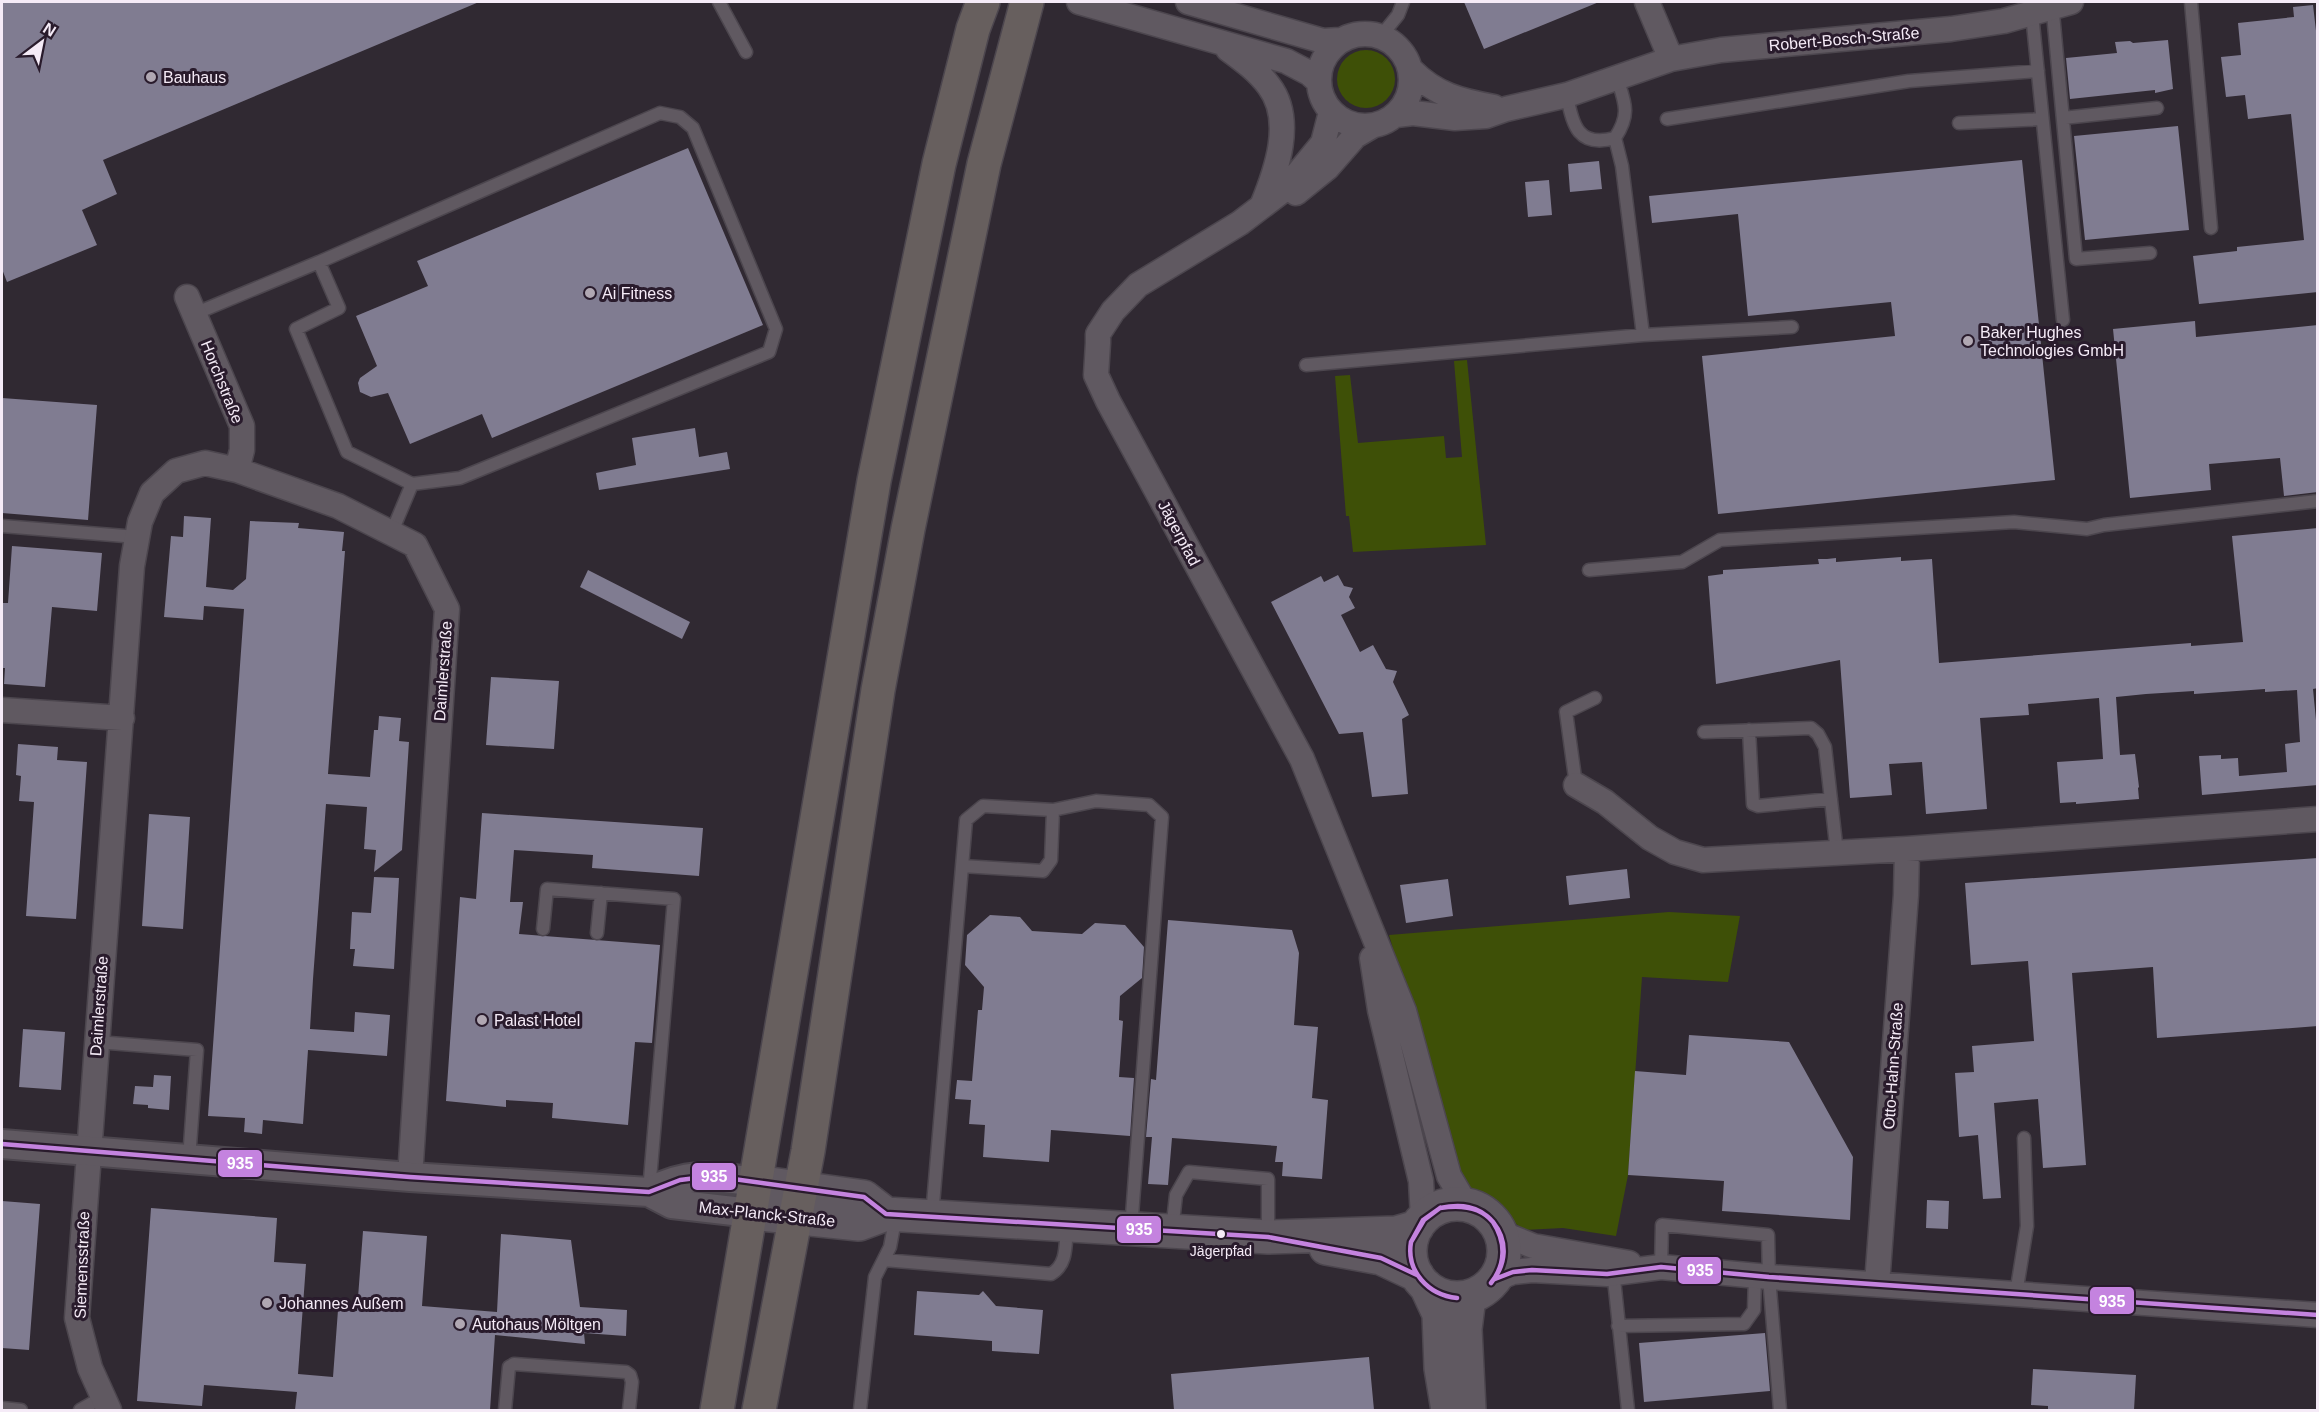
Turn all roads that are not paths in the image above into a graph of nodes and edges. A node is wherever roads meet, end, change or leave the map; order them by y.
1 (718, 2) edge
2 (983, 2) edge
3 (1027, 2) edge
4 (1079, 2) edge
5 (1188, 2) edge
6 (1403, 2) edge
7 (1647, 2) edge
8 (2191, 2) edge
9 (2052, 6) edge
10 (1382, 36) junction
11 (1340, 40) junction
12 (1218, 41) junction
13 (746, 52) dead end
14 (1671, 59) junction
15 (1410, 70) junction
16 (2038, 71) junction
17 (1617, 78) junction
18 (1318, 81) junction
19 (1567, 95) junction
20 (2157, 108) dead end
21 (1506, 109) junction
22 (1331, 111) junction
23 (1396, 114) junction
24 (2063, 118) junction
25 (1668, 119) dead end
26 (2042, 119) junction
27 (1959, 123) dead end
28 (1372, 126) junction
29 (1615, 138) junction
30 (1261, 208) junction
31 (2211, 228) dead end
32 (2150, 253) dead end
33 (319, 262) junction
34 (191, 305) joint
35 (2063, 320) dead end
36 (1792, 327) dead end
37 (1643, 335) junction
38 (1306, 365) dead end
39 (237, 470) junction
40 (411, 483) junction
41 (2318, 501) edge
42 (2, 526) edge
43 (391, 534) junction
44 (137, 537) junction
45 (1589, 570) dead end
46 (1595, 698) dead end
47 (2, 710) edge
48 (122, 718) junction
49 (1749, 730) junction
50 (1704, 732) dead end
51 (1576, 785) joint
52 (1831, 799) junction
53 (1053, 810) junction
54 (2318, 819) edge
55 (1907, 849) junction
56 (1837, 853) junction
57 (962, 866) junction
58 (601, 893) junction
59 (1365, 917) junction
60 (543, 929) dead end
61 (597, 933) dead end
62 (97, 1042) junction
63 (2024, 1138) dead end
64 (2, 1144) edge
65 (88, 1151) junction
66 (189, 1159) junction
67 (410, 1177) junction
68 (649, 1192) junction
69 (753, 1198) junction
70 (798, 1203) junction
71 (1466, 1205) junction
72 (891, 1214) junction
73 (932, 1217) junction
74 (1420, 1223) junction
75 (1067, 1226) junction
76 (1131, 1229) junction
77 (1172, 1232) junction
78 (1501, 1233) junction
79 (1269, 1237) junction
80 (884, 1260) junction
81 (1613, 1267) junction
82 (1655, 1267) junction
83 (1762, 1277) junction
84 (1421, 1281) junction
85 (1877, 1284) junction
86 (1482, 1288) junction
87 (2016, 1294) junction
88 (2318, 1315) edge
89 (1618, 1326) junction
90 (106, 1404) edge
91 (2, 1408) edge
92 (21, 1410) edge
93 (80, 1410) edge
94 (505, 1410) edge
95 (629, 1410) edge
96 (717, 1410) edge
97 (759, 1410) edge
98 (860, 1410) edge
99 (1448, 1410) edge
100 (1469, 1410) edge
101 (1628, 1410) edge
102 (1780, 1410) edge

1 - 13 lane
2 - 69 main road
3 - 70 main road
4 - 12 street
5 - 11 street
6 - 10 lane
7 - 14 street
8 - 31 lane
9 - 14 street, Robert-Bosch-Straße
9 - 16 lane
9 - 24 lane
10 - 11 street
10 - 15 street
11 - 18 street
12 - 18 street
12 - 30 street
14 - 17 street, Robert-Bosch-Straße
15 - 21 street, Robert-Bosch-Straße
15 - 23 street
16 - 25 lane
16 - 26 lane
17 - 19 street, Robert-Bosch-Straße
17 - 29 lane
18 - 22 street
19 - 21 street, Robert-Bosch-Straße
19 - 29 lane
20 - 24 lane
21 - 23 street, Robert-Bosch-Straße
22 - 28 street
22 - 30 street
23 - 28 street
24 - 32 lane
26 - 27 lane
26 - 35 lane
28 - 30 street
29 - 37 lane
30 - 59 street, Jägerpfad
33 - 34 lane
33 - 40 lane
33 - 40 lane
34 - 39 street, Horchstraße
36 - 37 lane
37 - 38 lane
39 - 43 street, Daimlerstraße
39 - 44 street, Daimlerstraße
40 - 43 lane
41 - 45 lane
42 - 44 lane
43 - 67 street, Daimlerstraße
44 - 48 street, Daimlerstraße
46 - 51 lane
47 - 48 street
48 - 62 street, Daimlerstraße
49 - 50 lane
49 - 52 lane
49 - 52 lane
51 - 56 street
52 - 56 lane
53 - 57 lane
53 - 57 lane
53 - 76 lane
54 - 55 street
55 - 56 street
55 - 85 street, Otto-Hahn-Straße
57 - 73 lane
58 - 60 lane
58 - 61 lane
58 - 68 lane
59 - 71 street
59 - 74 street
62 - 65 street, Daimlerstraße
62 - 66 lane
63 - 87 lane
64 - 65 street, Max-Planck-Straße
65 - 66 street, Max-Planck-Straße
65 - 90 street, Siemensstraße
66 - 67 street, Max-Planck-Straße
67 - 68 street, Max-Planck-Straße
68 - 69 street, Max-Planck-Straße
69 - 70 main road, Max-Planck-Straße
69 - 96 main road
70 - 72 main road, Max-Planck-Straße
70 - 97 main road
71 - 74 main road
71 - 78 main road
72 - 73 main road, Max-Planck-Straße
72 - 80 lane
73 - 75 main road, Max-Planck-Straße
74 - 79 main road, Max-Planck-Straße
74 - 84 main road
75 - 76 main road, Max-Planck-Straße
75 - 80 lane
76 - 77 main road, Max-Planck-Straße
77 - 79 main road, Max-Planck-Straße
77 - 79 lane
78 - 81 street
78 - 86 main road
79 - 84 main road, Max-Planck-Straße
80 - 98 lane
81 - 82 street
81 - 86 street
81 - 89 lane
82 - 83 street
82 - 83 lane
83 - 85 street
83 - 89 lane
83 - 102 lane
84 - 86 main road
84 - 99 main road
85 - 87 street
86 - 100 main road
87 - 88 street
89 - 101 lane
90 - 93 lane
91 - 92 lane
94 - 95 lane

